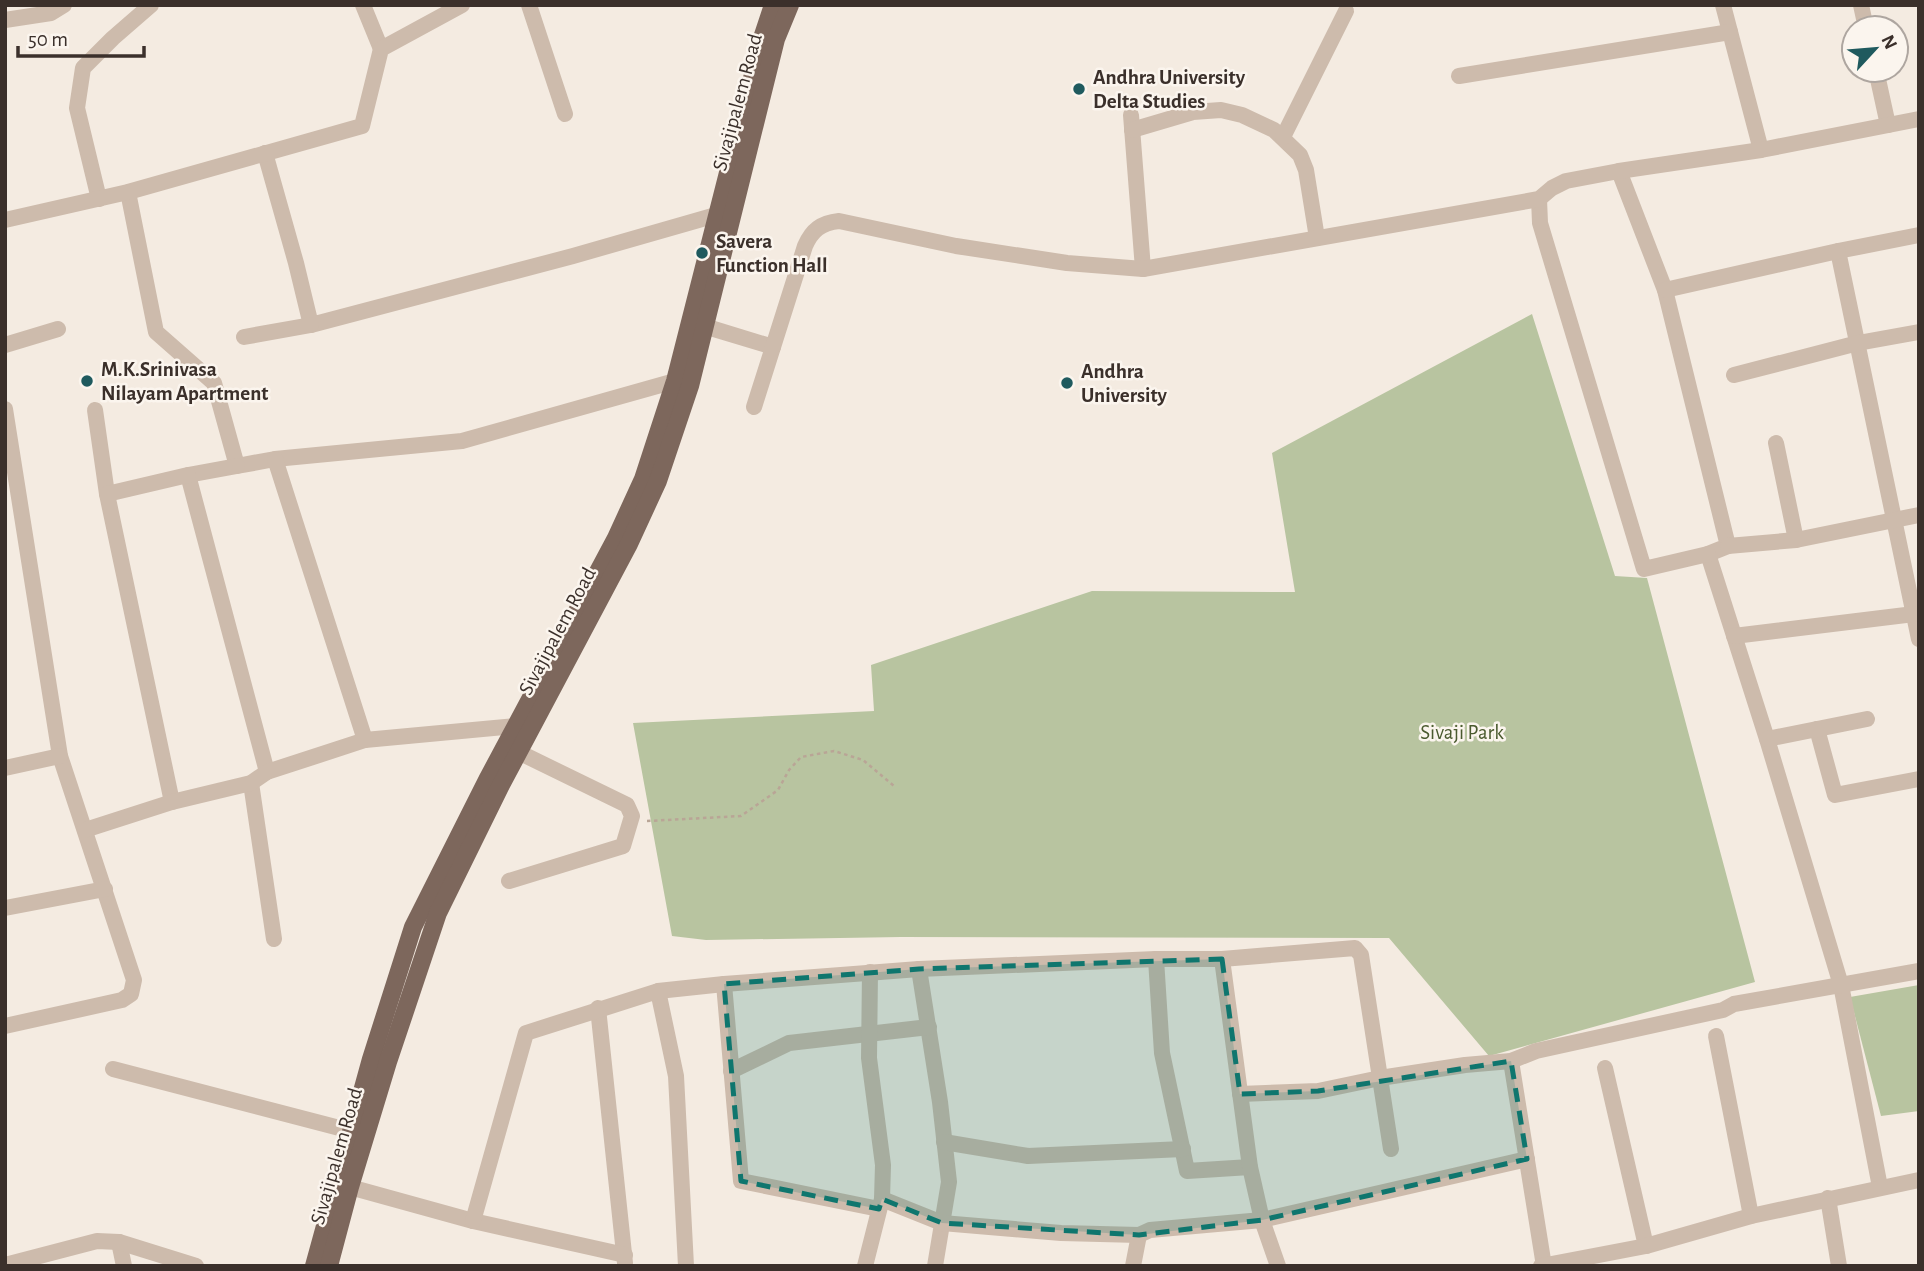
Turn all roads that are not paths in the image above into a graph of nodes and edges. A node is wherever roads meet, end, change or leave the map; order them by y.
1 (64, 5) edge
2 (151, 5) edge
3 (363, 5) edge
4 (462, 5) edge
5 (529, 5) edge
6 (773, 5) edge
7 (790, 5) edge
8 (1723, 5) edge
9 (1346, 12) dead end
10 (5, 20) edge
11 (1730, 32) junction
12 (381, 49) junction
13 (1459, 76) dead end
14 (1879, 84) edge
15 (565, 114) dead end
16 (1919, 119) edge
17 (1888, 125) junction
18 (1283, 137) junction
19 (1761, 150) junction
20 (264, 153) junction
21 (1619, 171) junction
22 (128, 192) junction
23 (99, 199) junction
24 (1539, 199) junction
25 (716, 215) junction
26 (5, 220) edge
27 (1919, 235) edge
28 (1317, 238) junction
29 (1838, 251) junction
30 (1143, 270) junction
31 (1665, 290) junction
32 (311, 325) junction
33 (704, 326) junction
34 (58, 329) dead end
35 (1919, 332) edge
36 (244, 337) dead end
37 (1858, 343) junction
38 (5, 345) edge
39 (773, 347) junction
40 (1734, 375) dead end
41 (676, 382) junction
42 (754, 407) dead end
43 (5, 409) edge
44 (95, 410) dead end
45 (1776, 443) dead end
46 (275, 459) junction
47 (237, 466) junction
48 (188, 475) junction
49 (107, 494) junction
50 (11, 498) edge
51 (1919, 515) edge
52 (1895, 520) junction
53 (1796, 540) junction
54 (1728, 546) junction
55 (1708, 554) junction
56 (1914, 614) junction
57 (1734, 636) junction
58 (1919, 639) edge
59 (1867, 719) dead end
60 (522, 729) junction
61 (1817, 729) junction
62 (1767, 739) junction
63 (365, 740) junction
64 (512, 749) junction
65 (60, 756) junction
66 (5, 768) edge
67 (267, 772) junction
68 (1919, 779) edge
69 (251, 783) junction
70 (172, 802) junction
71 (85, 830) junction
72 (509, 881) dead end
73 (105, 889) junction
74 (5, 908) edge
75 (274, 939) dead end
76 (1156, 959) junction
77 (1222, 959) junction
78 (919, 969) junction
79 (1919, 971) edge
80 (870, 972) junction
81 (723, 984) junction
82 (1840, 985) junction
83 (658, 991) junction
84 (598, 1008) junction
85 (5, 1026) edge
86 (929, 1027) junction
87 (869, 1032) junction
88 (1716, 1036) dead end
89 (1511, 1061) junction
90 (1605, 1068) dead end
91 (113, 1069) dead end
92 (731, 1071) junction
93 (1380, 1078) junction
94 (1240, 1094) junction
95 (351, 1131) junction
96 (944, 1142) junction
97 (1182, 1149) junction
98 (1391, 1150) dead end
99 (1527, 1159) junction
100 (1250, 1167) junction
101 (1919, 1180) edge
102 (343, 1185) junction
103 (1880, 1187) junction
104 (1828, 1198) junction
105 (881, 1204) junction
106 (1751, 1216) junction
107 (1262, 1220) junction
108 (473, 1222) junction
109 (942, 1223) junction
110 (1139, 1235) junction
111 (119, 1242) junction
112 (1646, 1247) junction
113 (625, 1261) edge
114 (5, 1265) edge
115 (124, 1266) edge
116 (195, 1266) edge
117 (314, 1266) edge
118 (330, 1266) edge
119 (686, 1266) edge
120 (865, 1266) edge
121 (935, 1266) edge
122 (1133, 1266) edge
123 (1278, 1266) edge
124 (1543, 1266) edge
125 (1839, 1266) edge

1 - 10 street
2 - 23 street
3 - 12 street
4 - 12 street
5 - 15 street
6 - 25 main road, Sivajipalem Road
7 - 33 main road, Sivajipalem Road
8 - 11 street
9 - 18 street
11 - 13 street
11 - 19 street
12 - 20 street
14 - 17 street
16 - 17 street
17 - 19 street
18 - 28 street
18 - 30 street
19 - 21 street
20 - 22 street
20 - 32 street
21 - 24 street
21 - 31 street
22 - 23 street
22 - 47 street
23 - 26 street
24 - 28 street
24 - 55 street
25 - 32 street
25 - 41 main road, Sivajipalem Road
27 - 29 street
28 - 30 street
29 - 31 street
29 - 37 street
30 - 39 street
31 - 54 street
32 - 36 street
33 - 39 street
33 - 60 main road, Sivajipalem Road
34 - 38 street
35 - 37 street
37 - 40 street
37 - 52 street
39 - 42 street
41 - 46 street
41 - 60 main road, Sivajipalem Road
43 - 50 street
44 - 49 street
45 - 53 street
46 - 47 street
46 - 63 street
47 - 48 street
48 - 49 street
48 - 67 street
49 - 70 street
50 - 65 street
51 - 52 street
52 - 53 street
52 - 56 street
53 - 54 street
54 - 55 street
55 - 57 street
56 - 57 street
56 - 58 street
57 - 62 street
59 - 61 street
60 - 63 street
60 - 64 main road, Sivajipalem Road
61 - 62 street
61 - 68 street
62 - 82 street
63 - 67 street
64 - 72 street
64 - 95 main road, Sivajipalem Road
64 - 102 main road, Sivajipalem Road
65 - 66 street
65 - 71 street
67 - 69 street
69 - 70 street
69 - 75 street
70 - 71 street
71 - 73 street
73 - 74 street
73 - 85 street
76 - 77 street
76 - 78 street
76 - 97 street
77 - 93 street
77 - 94 street
78 - 80 street
78 - 86 street
79 - 82 street
80 - 81 street
80 - 87 street
81 - 83 street
81 - 92 street
82 - 89 street
82 - 103 street
83 - 84 street
83 - 119 street
84 - 108 street
84 - 113 street
86 - 87 street
86 - 96 street
87 - 92 street
87 - 105 street
88 - 106 street
89 - 93 street
89 - 99 street
90 - 112 street
91 - 95 street
92 - 105 street
93 - 94 street
93 - 98 street
94 - 100 street
95 - 102 main road, Sivajipalem Road
96 - 97 street
96 - 109 street
97 - 100 street
99 - 107 street
99 - 124 street
100 - 107 street
101 - 103 street
102 - 108 street
102 - 117 main road, Sivajipalem Road
102 - 118 main road, Sivajipalem Road
103 - 104 street
104 - 106 street
104 - 125 street
105 - 109 street
105 - 120 street
106 - 112 street
107 - 110 street
107 - 123 street
108 - 113 street
109 - 110 street
109 - 121 street
110 - 122 street
111 - 114 street
111 - 115 street
111 - 116 street
112 - 124 street

